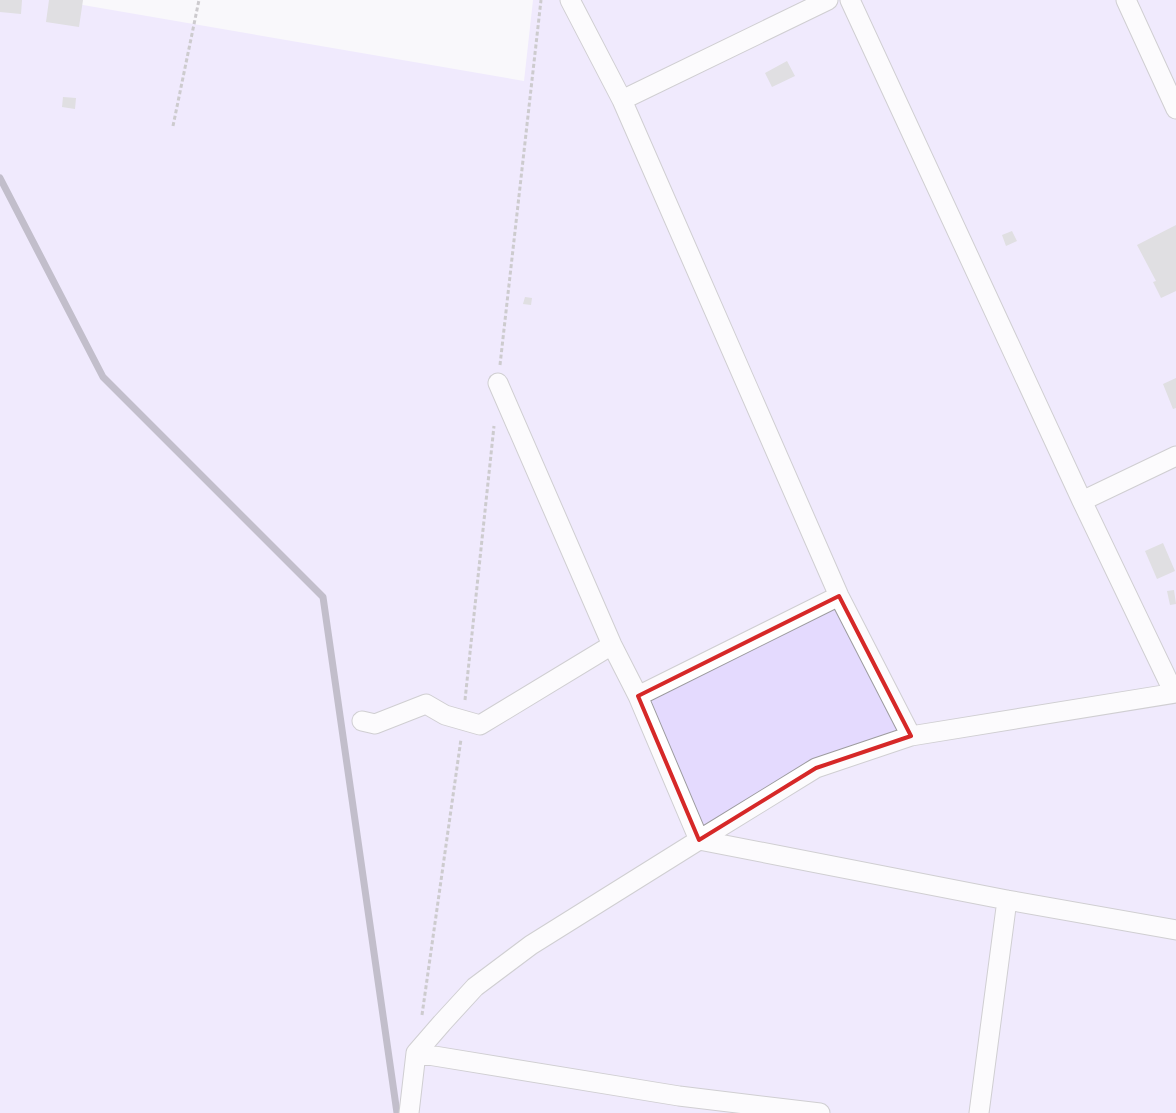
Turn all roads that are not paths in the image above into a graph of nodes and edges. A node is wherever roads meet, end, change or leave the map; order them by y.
1 (570, 0) edge
2 (828, 0) edge
3 (850, 0) edge
4 (1126, 0) edge
5 (622, 100) junction
6 (1176, 109) edge
7 (498, 383) road end
8 (1176, 456) edge
9 (1082, 501) junction
10 (839, 596) junction
11 (612, 645) junction
12 (1175, 693) edge
13 (638, 696) junction
14 (362, 721) dead end
15 (911, 736) junction
16 (698, 840) junction
17 (1007, 900) junction
18 (1176, 930) edge
19 (416, 1053) junction
20 (409, 1113) edge
21 (820, 1113) edge
22 (980, 1113) edge

1 - 5 street
2 - 5 street
3 - 9 street
4 - 6 street
5 - 10 street
7 - 11 street
8 - 9 street
9 - 12 street
10 - 13 street
10 - 15 street
11 - 13 street
11 - 14 street
12 - 15 street
13 - 16 street
15 - 16 street
16 - 17 street
16 - 19 street
17 - 18 street
17 - 22 street
19 - 20 street
19 - 21 street

